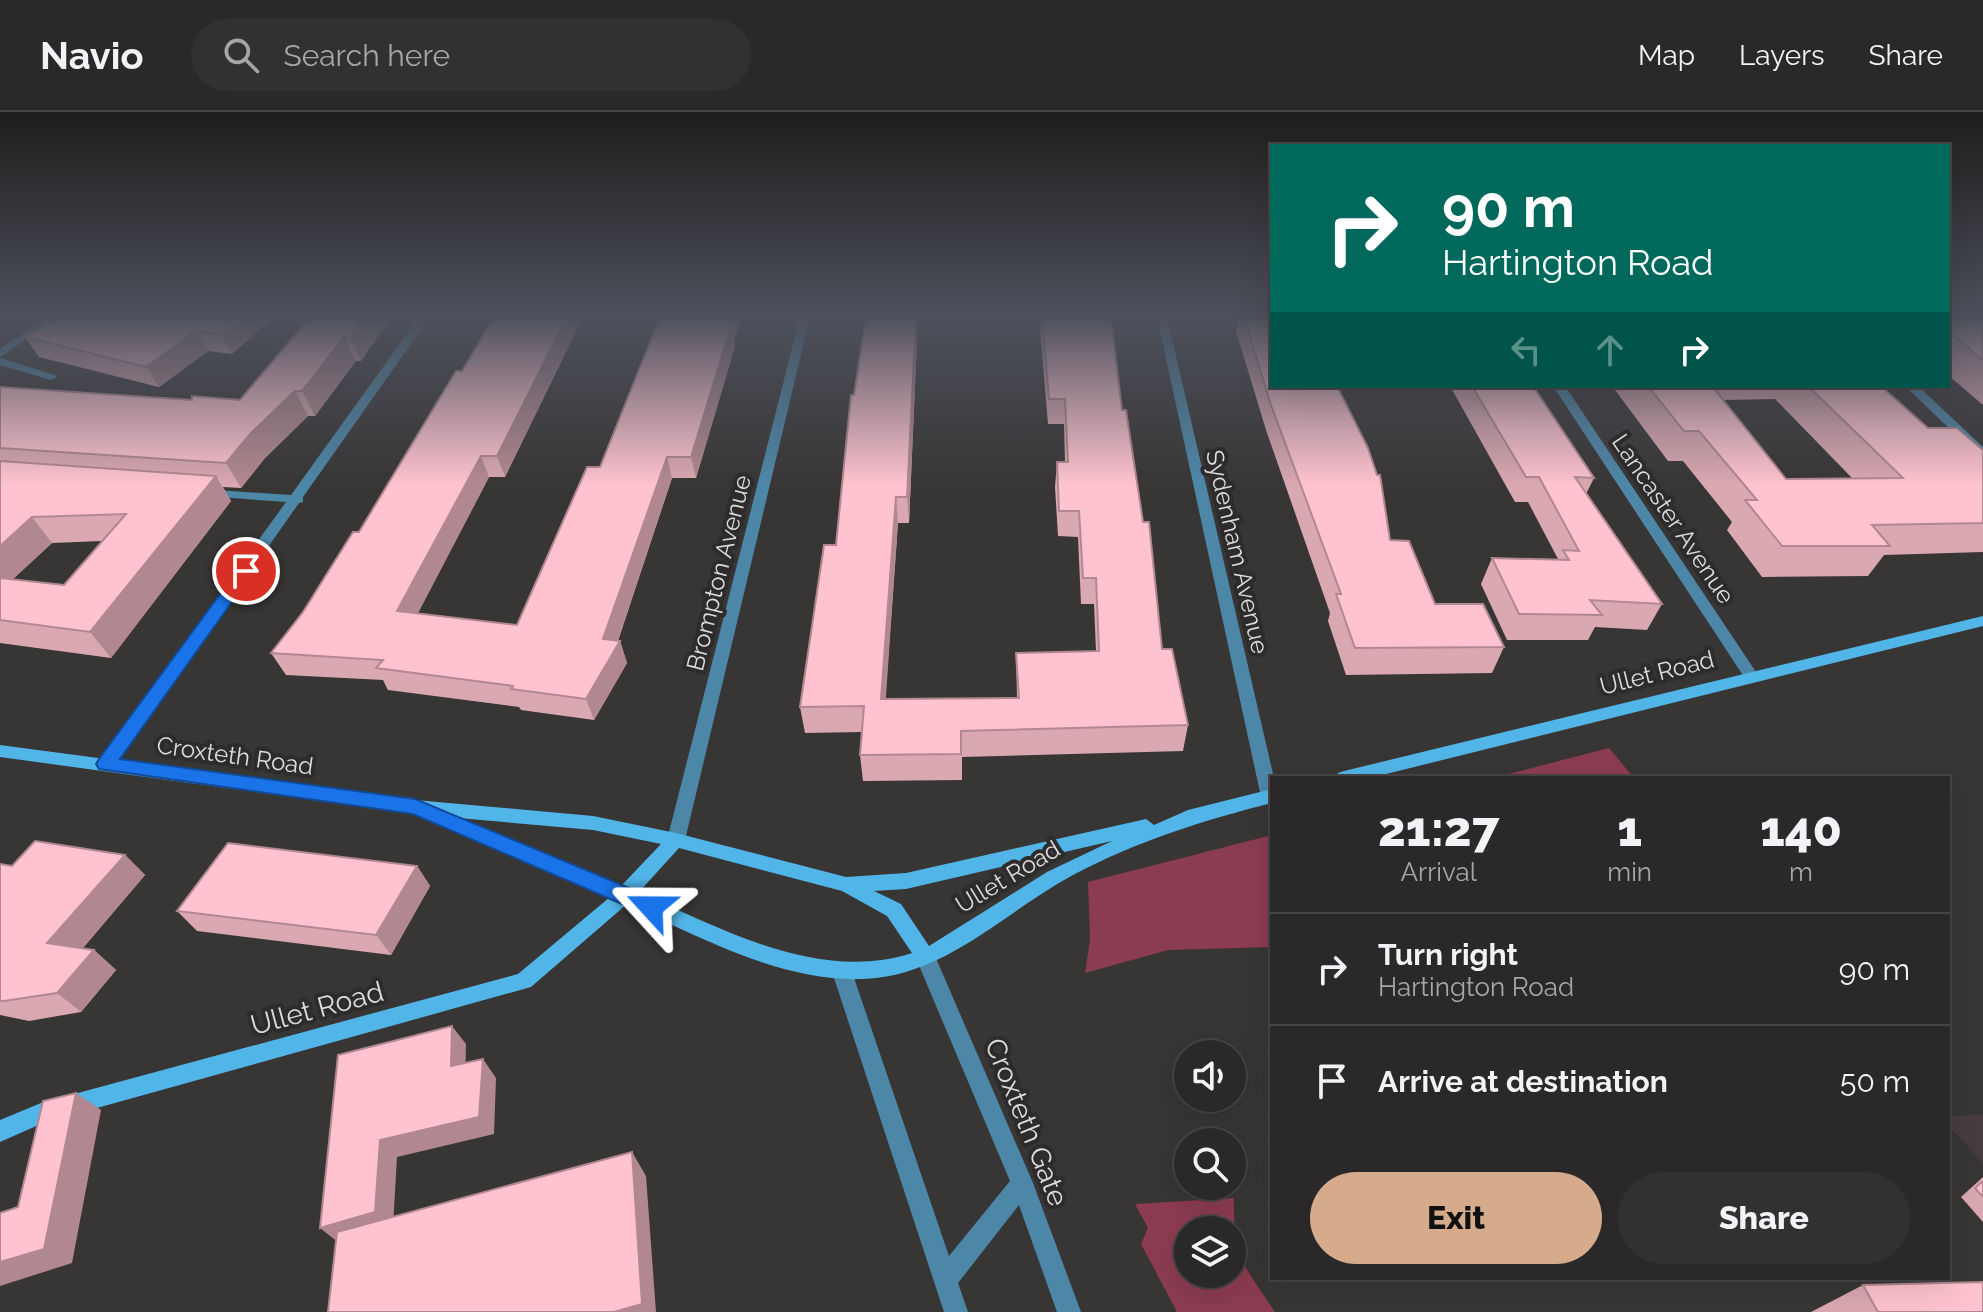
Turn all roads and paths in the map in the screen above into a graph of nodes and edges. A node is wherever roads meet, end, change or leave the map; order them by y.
1 (38, 373) edge
2 (386, 373) edge
3 (791, 373) edge
4 (1175, 373) edge
5 (51, 377) dead end
6 (1560, 388) edge
7 (1913, 388) edge
8 (1983, 454) edge
9 (188, 491) edge
10 (298, 499) junction
11 (1983, 621) edge
12 (1751, 676) junction
13 (0, 751) edge
14 (106, 764) junction
15 (1352, 776) edge
16 (1270, 792) edge
17 (1270, 796) edge
18 (415, 807) junction
19 (1198, 816) junction
20 (676, 840) junction
21 (906, 881) joint
22 (846, 885) junction
23 (625, 895) junction
24 (925, 956) junction
25 (842, 972) junction
26 (0, 1131) edge
27 (1022, 1183) junction
28 (945, 1280) junction
29 (956, 1312) edge
30 (1069, 1312) edge

1 - 5 street
2 - 10 street
3 - 20 street, Brompton Avenue
4 - 16 street, Sydenham Avenue
6 - 12 street, Lancaster Avenue
7 - 8 street
9 - 10 street
10 - 14 street
11 - 12 main road, Ullet Road
12 - 15 main road, Ullet Road
13 - 14 main road, Croxteth Road
14 - 18 main road, Croxteth Road
17 - 19 main road, Ullet Road
18 - 20 main road, Croxteth Road
18 - 23 main road, Croxteth Road
19 - 21 main road, Ullet Road
19 - 24 main road, Ullet Road
20 - 22 main road, Croxteth Road
20 - 23 main road
21 - 22 main road, Croxteth Road
22 - 24 main road, Croxteth Road
23 - 25 main road, Croxteth Road
23 - 26 main road, Ullet Road
24 - 25 main road, Ullet Road
24 - 27 street, Croxteth Gate
25 - 28 street
27 - 28 street
27 - 30 street, Croxteth Gate
28 - 29 street

